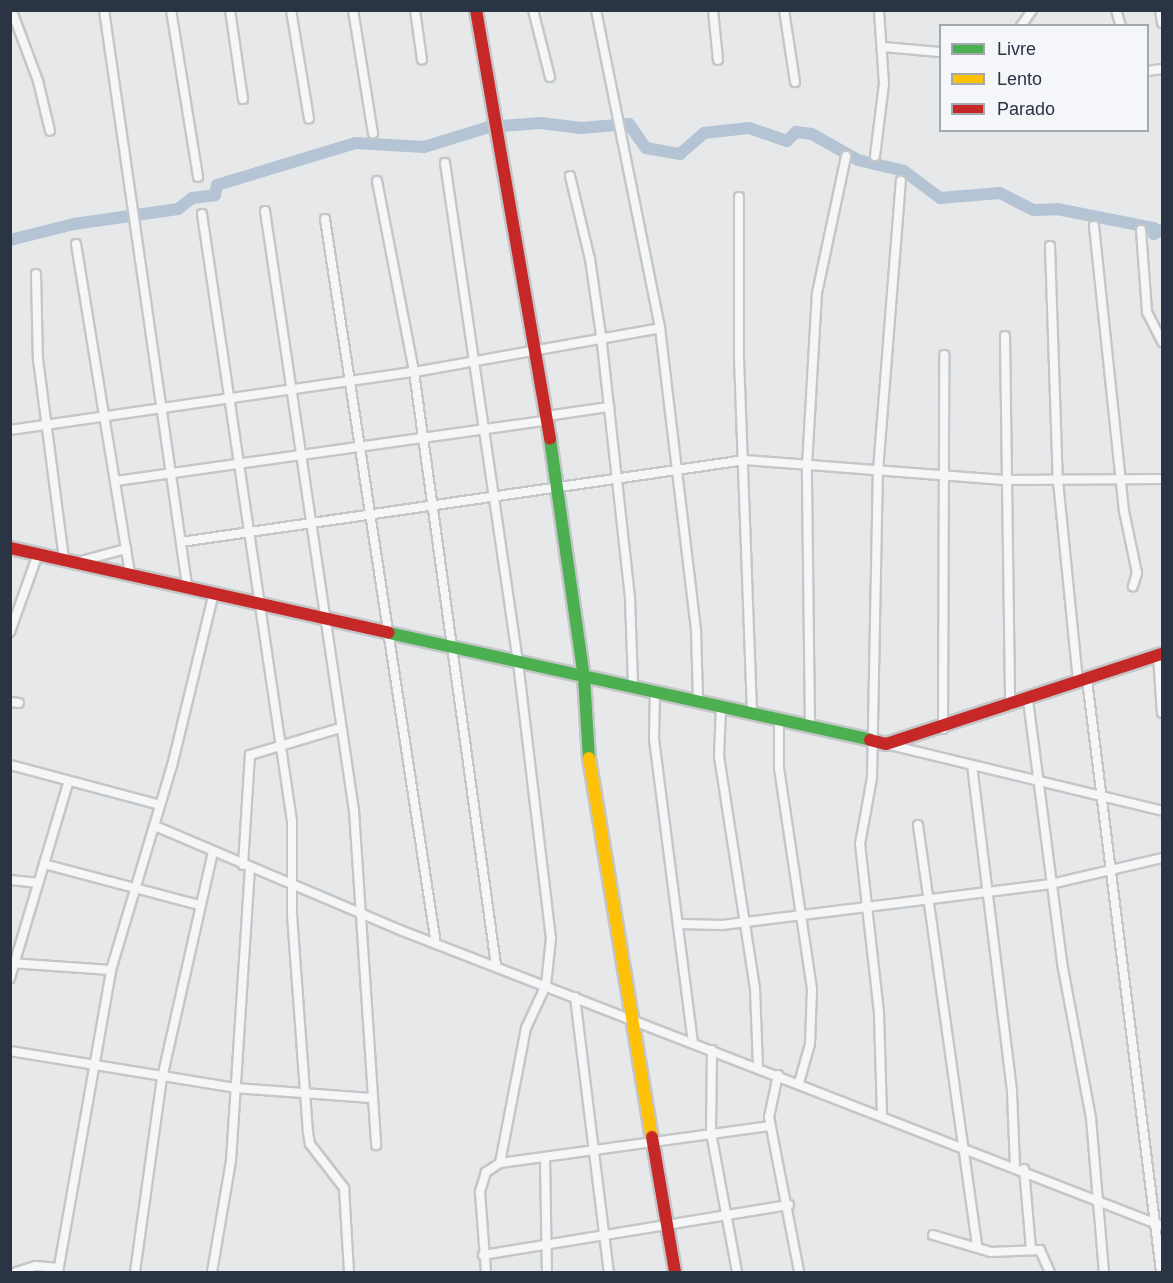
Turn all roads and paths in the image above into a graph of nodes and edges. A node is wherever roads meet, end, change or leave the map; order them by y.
1 (104, 10) edge
2 (171, 10) edge
3 (230, 10) edge
4 (291, 10) edge
5 (353, 10) edge
6 (415, 10) edge
7 (476, 10) edge
8 (533, 10) edge
9 (596, 10) edge
10 (713, 10) edge
11 (784, 10) edge
12 (879, 10) edge
13 (1032, 10) edge
14 (1160, 10) edge
15 (12, 13) edge
16 (1162, 23) edge
17 (1022, 24) edge
18 (883, 47) junction
19 (939, 52) edge
20 (422, 60) dead end
21 (718, 60) dead end
22 (550, 77) dead end
23 (795, 82) dead end
24 (243, 99) dead end
25 (309, 119) dead end
26 (50, 131) dead end
27 (373, 133) dead end
28 (846, 156) dead end
29 (874, 156) dead end
30 (445, 163) dead end
31 (570, 176) dead end
32 (198, 177) dead end
33 (377, 181) dead end
34 (902, 181) dead end
35 (740, 197) dead end
36 (265, 211) dead end
37 (202, 214) dead end
38 (325, 219) dead end
39 (1095, 226) dead end
40 (1141, 230) dead end
41 (76, 244) dead end
42 (1050, 246) dead end
43 (36, 274) dead end
44 (660, 328) junction
45 (601, 335) junction
46 (1005, 336) dead end
47 (1162, 342) edge
48 (537, 349) junction
49 (944, 355) dead end
50 (475, 360) junction
51 (414, 372) junction
52 (353, 380) junction
53 (290, 388) junction
54 (230, 398) junction
55 (159, 405) junction
56 (609, 407) junction
57 (107, 415) junction
58 (548, 418) junction
59 (45, 424) junction
60 (10, 430) edge
61 (481, 430) junction
62 (423, 441) junction
63 (363, 447) junction
64 (301, 455) junction
65 (745, 460) junction
66 (239, 463) junction
67 (807, 466) junction
68 (674, 467) junction
69 (878, 471) junction
70 (169, 472) junction
71 (618, 474) junction
72 (942, 477) junction
73 (1120, 479) junction
74 (1162, 479) edge
75 (1007, 480) junction
76 (116, 481) junction
77 (1058, 481) junction
78 (558, 485) junction
79 (490, 493) junction
80 (432, 502) junction
81 (373, 513) junction
82 (312, 520) junction
83 (249, 530) junction
84 (181, 542) junction
85 (10, 548) edge
86 (126, 549) junction
87 (38, 554) junction
88 (68, 561) junction
89 (129, 574) junction
90 (187, 585) junction
91 (1133, 586) dead end
92 (214, 592) junction
93 (263, 605) junction
94 (326, 621) junction
95 (10, 632) edge
96 (391, 634) junction
97 (454, 648) junction
98 (1160, 655) edge
99 (518, 662) junction
100 (584, 677) junction
101 (1082, 681) junction
102 (633, 686) junction
103 (655, 691) junction
104 (698, 700) junction
105 (1028, 700) junction
106 (1010, 706) junction
107 (721, 707) junction
108 (1162, 713) edge
109 (752, 714) junction
110 (779, 720) junction
111 (810, 726) junction
112 (340, 729) junction
113 (943, 730) junction
114 (871, 740) junction
115 (886, 744) junction
116 (280, 747) junction
117 (10, 765) edge
118 (972, 765) junction
119 (1039, 777) junction
120 (68, 783) junction
121 (1098, 793) junction
122 (160, 805) junction
123 (1162, 811) edge
124 (918, 825) dead end
125 (155, 826) junction
126 (213, 852) junction
127 (1162, 858) edge
128 (44, 864) junction
129 (246, 867) junction
130 (1111, 868) junction
131 (10, 880) edge
132 (37, 884) junction
133 (291, 884) junction
134 (1050, 884) junction
135 (134, 888) junction
136 (987, 889) junction
137 (928, 897) junction
138 (865, 903) junction
139 (199, 905) junction
140 (358, 909) junction
141 (804, 912) junction
142 (745, 920) junction
143 (680, 924) junction
144 (436, 944) junction
145 (12, 963) edge
146 (496, 965) junction
147 (111, 970) junction
148 (10, 978) edge
149 (546, 985) junction
150 (574, 997) junction
151 (633, 1018) junction
152 (693, 1042) junction
153 (712, 1050) junction
154 (10, 1051) edge
155 (92, 1063) junction
156 (758, 1066) junction
157 (778, 1076) junction
158 (162, 1078) junction
159 (799, 1083) junction
160 (235, 1088) junction
161 (304, 1092) junction
162 (371, 1098) junction
163 (882, 1114) junction
164 (770, 1126) junction
165 (711, 1133) junction
166 (650, 1143) junction
167 (376, 1145) dead end
168 (961, 1145) junction
169 (592, 1151) junction
170 (545, 1159) junction
171 (500, 1163) junction
172 (1019, 1168) junction
173 (1098, 1199) junction
174 (789, 1205) junction
175 (726, 1216) junction
176 (1160, 1225) edge
177 (665, 1226) junction
178 (604, 1233) junction
179 (933, 1235) dead end
180 (543, 1245) junction
181 (977, 1247) junction
182 (1031, 1249) junction
183 (483, 1255) junction
184 (58, 1270) edge
185 (16, 1272) edge
186 (135, 1272) edge
187 (212, 1272) edge
188 (349, 1272) edge
189 (486, 1272) edge
190 (547, 1272) edge
191 (609, 1272) edge
192 (675, 1272) edge
193 (737, 1272) edge
194 (799, 1272) edge
195 (1050, 1272) edge
196 (1104, 1272) edge
197 (1161, 1272) edge

1 - 55 street
2 - 32 street
3 - 24 street
4 - 25 street
5 - 27 street
6 - 20 street
7 - 48 street
8 - 22 street
9 - 44 street
10 - 21 street
11 - 23 street
12 - 18 street
13 - 17 street
14 - 16 street
15 - 26 street
18 - 19 street
18 - 29 street
28 - 67 street
30 - 50 street
31 - 45 street
33 - 51 street
34 - 69 street
35 - 65 street
36 - 53 street
37 - 54 street
38 - 52 street
39 - 73 street
40 - 47 street
41 - 57 street
42 - 77 street
43 - 59 street
44 - 45 street
44 - 68 street
45 - 48 street
45 - 56 street
46 - 75 street
48 - 50 street
48 - 58 street
49 - 72 street
50 - 51 street
50 - 61 street
51 - 52 street
51 - 62 street
52 - 53 street
52 - 63 street
53 - 54 street
53 - 64 street
54 - 55 street
54 - 66 street
55 - 57 street
55 - 70 street
56 - 58 street
56 - 71 street
57 - 59 street
57 - 76 street
58 - 61 street
58 - 78 street
59 - 60 street
59 - 88 street
61 - 62 street
61 - 79 street
62 - 63 street
62 - 80 street
63 - 64 street
63 - 81 street
64 - 66 street
64 - 82 street
65 - 67 street
65 - 68 street
65 - 109 street
66 - 70 street
66 - 83 street
67 - 69 street
67 - 111 street
68 - 71 street
68 - 104 street
69 - 72 street
69 - 114 street
70 - 76 street
70 - 84 street
71 - 78 street
71 - 102 street
72 - 75 street
72 - 113 street
73 - 74 street
73 - 77 street
73 - 91 street
75 - 77 street
75 - 106 street
76 - 86 street
77 - 101 street
78 - 79 street
78 - 100 street
79 - 80 street
79 - 99 street
80 - 81 street
80 - 97 street
81 - 82 street
81 - 96 street
82 - 83 street
82 - 94 street
83 - 84 street
83 - 93 street
84 - 90 street
85 - 87 street
86 - 88 street
86 - 89 street
87 - 88 street
87 - 95 street
88 - 89 street
89 - 90 street
90 - 92 street
92 - 93 street
92 - 122 street
93 - 94 street
93 - 116 street
94 - 96 street
94 - 112 street
96 - 97 street
96 - 144 street
97 - 99 street
97 - 146 street
98 - 101 street
98 - 108 street
99 - 100 street
99 - 149 street
100 - 102 street
100 - 151 street
101 - 105 street
101 - 121 street
102 - 103 street
103 - 104 street
103 - 143 street
104 - 107 street
105 - 106 street
105 - 119 street
106 - 113 street
107 - 109 street
107 - 142 street
109 - 110 street
110 - 111 street
110 - 141 street
111 - 114 street
112 - 116 street
112 - 140 street
113 - 115 street
114 - 115 street
114 - 138 street
115 - 118 street
116 - 129 street
116 - 133 street
117 - 120 street
118 - 119 street
118 - 136 street
119 - 121 street
119 - 134 street
120 - 122 street
120 - 128 street
121 - 123 street
121 - 130 street
122 - 125 street
124 - 137 street
125 - 126 street
125 - 135 street
126 - 129 street
126 - 139 street
127 - 130 street
128 - 132 street
128 - 135 street
129 - 133 street
129 - 160 street
130 - 134 street
130 - 176 street
131 - 132 street
132 - 145 street
133 - 140 street
133 - 161 street
134 - 136 street
134 - 173 street
135 - 139 street
135 - 147 street
136 - 137 street
136 - 172 street
137 - 138 street
137 - 168 street
138 - 141 street
138 - 163 street
139 - 158 street
140 - 144 street
140 - 162 street
141 - 142 street
141 - 159 street
142 - 143 street
142 - 156 street
143 - 152 street
144 - 146 street
145 - 147 street
145 - 148 street
146 - 149 street
147 - 155 street
149 - 150 street
149 - 171 street
150 - 151 street
150 - 169 street
151 - 152 street
151 - 166 street
152 - 153 street
153 - 156 street
153 - 165 street
154 - 155 street
155 - 158 street
155 - 184 street
156 - 157 street
157 - 159 street
157 - 164 street
158 - 160 street
158 - 186 street
159 - 163 street
160 - 161 street
160 - 187 street
161 - 162 street
161 - 188 street
162 - 167 street
163 - 168 street
164 - 165 street
164 - 174 street
165 - 166 street
165 - 175 street
166 - 169 street
166 - 177 street
168 - 172 street
168 - 181 street
169 - 170 street
169 - 178 street
170 - 171 street
170 - 180 street
171 - 183 street
172 - 173 street
172 - 182 street
173 - 176 street
173 - 196 street
174 - 175 street
174 - 194 street
175 - 177 street
175 - 193 street
176 - 197 street
177 - 178 street
177 - 192 street
178 - 180 street
178 - 191 street
179 - 181 street
180 - 183 street
180 - 190 street
181 - 182 street
182 - 195 street
183 - 189 street
184 - 185 street

